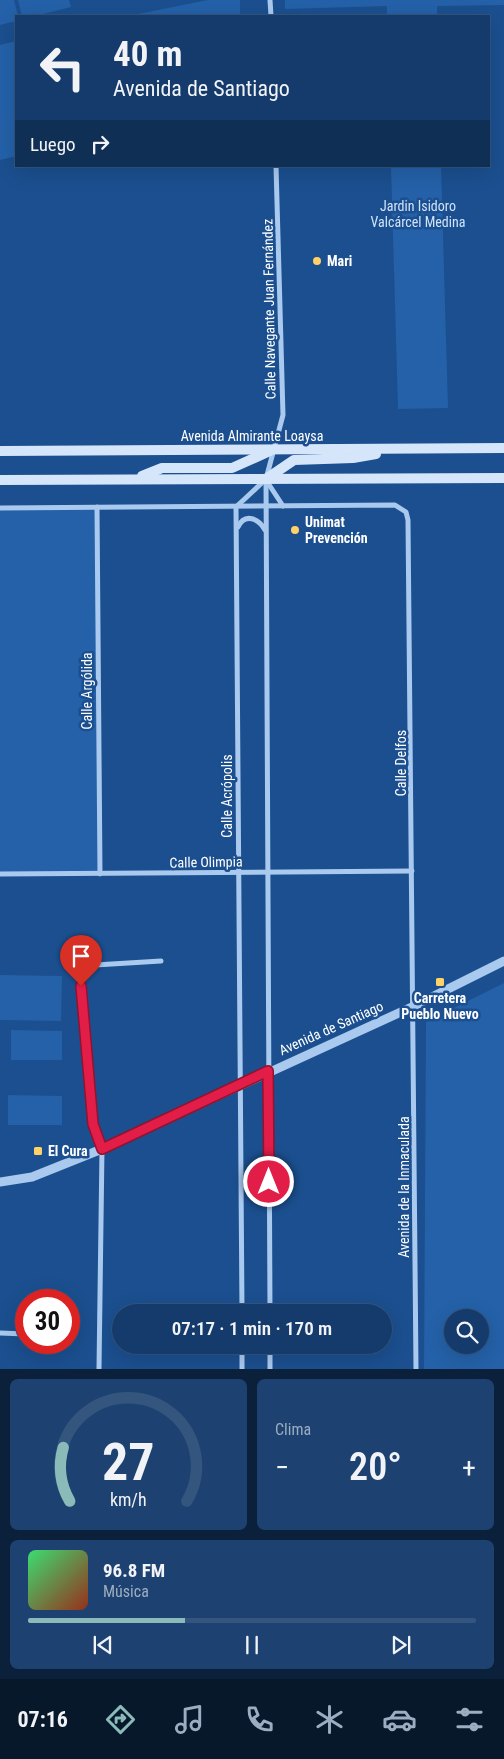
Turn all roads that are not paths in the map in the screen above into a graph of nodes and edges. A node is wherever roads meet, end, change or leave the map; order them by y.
1 (270, 0) edge
2 (270, 15) edge
3 (276, 167) edge
4 (504, 448) edge
5 (407, 449) junction
6 (274, 450) junction
7 (0, 451) edge
8 (136, 478) junction
9 (504, 478) edge
10 (266, 479) junction
11 (0, 480) edge
12 (266, 506) junction
13 (282, 506) junction
14 (97, 507) junction
15 (236, 507) junction
16 (0, 508) edge
17 (236, 529) junction
18 (266, 530) junction
19 (412, 871) junction
20 (239, 872) junction
21 (267, 872) junction
22 (0, 874) edge
23 (100, 874) junction
24 (161, 961) dead end
25 (504, 961) edge
26 (414, 1006) junction
27 (268, 1071) junction
28 (240, 1086) junction
29 (102, 1149) junction
30 (0, 1182) edge
31 (242, 1304) edge
32 (270, 1304) edge
33 (0, 1333) edge
34 (15, 1334) edge
35 (242, 1354) edge
36 (270, 1354) edge
37 (99, 1369) edge
38 (242, 1369) edge
39 (270, 1369) edge
40 (416, 1369) edge

1 - 2 street
3 - 6 street, Calle Navegante Juan Fernández
4 - 5 main road, Avenida Almirante Loaysa
5 - 6 main road, Avenida Almirante Loaysa
5 - 10 main road
6 - 7 main road, Avenida Almirante Loaysa
6 - 8 main road
6 - 10 street, Calle Navegante Juan Fernández
8 - 10 main road
8 - 11 main road
9 - 10 main road
10 - 12 street, Calle Navegante Juan Fernández
10 - 13 street
10 - 15 street
12 - 13 street
12 - 15 street
12 - 18 street
13 - 19 street, Calle Delfos
14 - 15 street
14 - 16 street
14 - 23 street, Calle Argólida
15 - 17 street, Calle Acrópolis
17 - 18 street
17 - 20 street, Calle Acrópolis
18 - 21 street
19 - 21 street, Calle Olimpia
19 - 26 street, Calle Delfos
20 - 21 street, Calle Olimpia
20 - 23 street, Calle Olimpia
20 - 28 street, Calle Acrópolis
21 - 27 street
22 - 23 street, Calle Olimpia
24 - 29 street
25 - 26 street, Avenida de Santiago
26 - 27 street, Avenida de Santiago
26 - 40 street, Avenida de la Inmaculada
27 - 28 street, Avenida de Santiago
27 - 32 street
28 - 29 street, Avenida de Santiago
28 - 31 street, Calle Acrópolis
29 - 30 street, Avenida de Santiago
29 - 37 street
33 - 34 street
35 - 38 street
36 - 39 street

